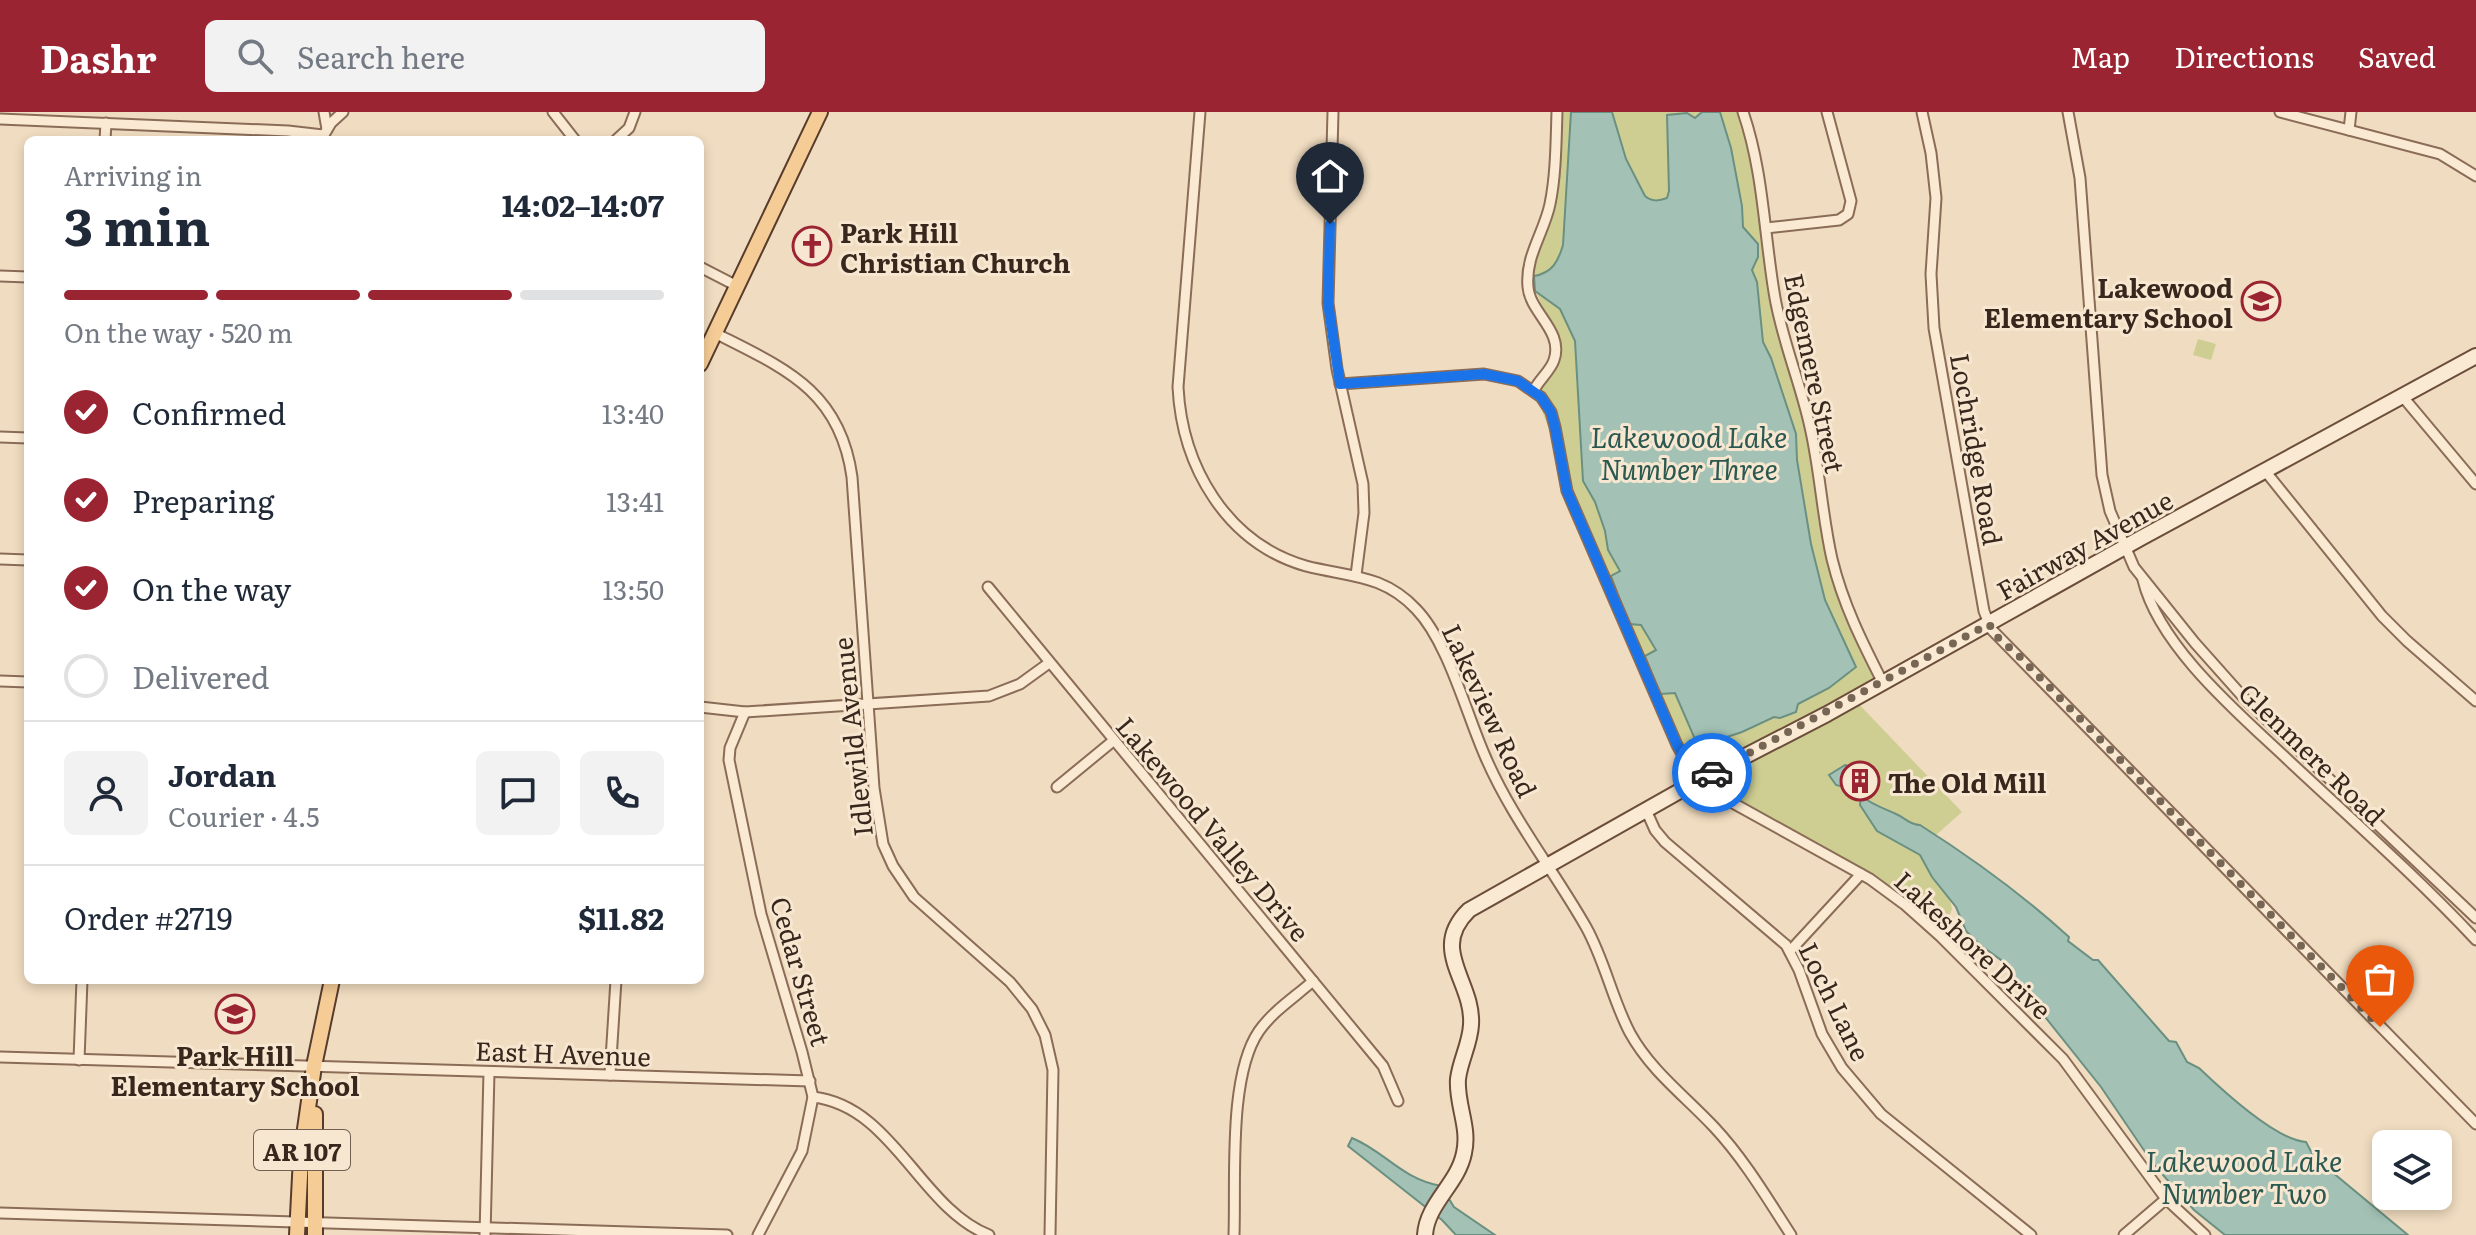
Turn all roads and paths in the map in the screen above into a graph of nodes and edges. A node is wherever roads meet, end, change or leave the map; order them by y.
1 (324, 112) edge
2 (343, 112) edge
3 (553, 112) edge
4 (635, 112) edge
5 (820, 112) edge
6 (1200, 112) edge
7 (1333, 112) edge
8 (1557, 112) edge
9 (1743, 112) edge
10 (1827, 112) edge
11 (1922, 112) edge
12 (2068, 112) edge
13 (2280, 112) edge
14 (2351, 112) edge
15 (92, 117) edge
16 (0, 119) edge
17 (106, 123) junction
18 (2349, 130) junction
19 (324, 135) edge
20 (105, 136) edge
21 (572, 136) edge
22 (620, 136) edge
23 (2476, 176) edge
24 (1766, 228) junction
25 (704, 269) edge
26 (0, 276) edge
27 (24, 277) edge
28 (737, 286) junction
29 (715, 333) junction
30 (704, 356) edge
31 (2476, 356) edge
32 (1340, 384) junction
33 (1534, 390) junction
34 (2403, 397) junction
35 (0, 437) edge
36 (24, 438) edge
37 (2266, 472) junction
38 (2476, 484) edge
39 (2124, 548) junction
40 (0, 559) edge
41 (24, 560) edge
42 (1356, 575) junction
43 (2143, 580) junction
44 (988, 587) dead end
45 (1989, 624) junction
46 (1049, 663) junction
47 (0, 681) edge
48 (24, 682) edge
49 (1883, 683) junction
50 (2476, 701) edge
51 (868, 705) junction
52 (704, 707) edge
53 (745, 712) junction
54 (1113, 741) junction
55 (1701, 779) junction
56 (1057, 787) dead end
57 (1646, 810) junction
58 (1547, 865) junction
59 (1861, 874) junction
60 (2476, 918) edge
61 (2476, 940) edge
62 (1790, 951) junction
63 (1313, 981) junction
64 (82, 984) edge
65 (331, 984) edge
66 (616, 984) edge
67 (0, 1057) edge
68 (79, 1060) junction
69 (314, 1066) junction
70 (489, 1072) junction
71 (610, 1075) junction
72 (810, 1081) junction
73 (813, 1097) junction
74 (1398, 1101) dead end
75 (2476, 1124) edge
76 (2166, 1199) junction
77 (0, 1213) edge
78 (298, 1228) edge
79 (315, 1229) edge
80 (485, 1231) edge
81 (727, 1235) edge
82 (758, 1235) edge
83 (989, 1235) edge
84 (1050, 1235) edge
85 (1234, 1235) edge
86 (1425, 1235) edge
87 (1791, 1235) edge
88 (2031, 1235) edge
89 (2124, 1235) edge
90 (2205, 1235) edge

1 - 19 street
2 - 19 street
3 - 21 street
4 - 22 street
5 - 28 main road
6 - 42 street, Lakeview Road
7 - 32 street
8 - 33 street
9 - 24 street, Edgemere Street
10 - 24 street
11 - 45 street, Lochridge Road
12 - 39 street, Glenmere Road
13 - 18 street
14 - 18 street
15 - 16 street
15 - 17 street
17 - 19 street
17 - 20 street
18 - 23 street
24 - 49 street, Edgemere Street
25 - 28 street
26 - 27 street
28 - 29 main road
29 - 30 main road
29 - 51 street, Idlewild Avenue
31 - 34 street, Fairway Avenue
32 - 33 street
32 - 42 street
33 - 55 street, Lakeshore Drive
34 - 37 street, Fairway Avenue
34 - 38 street
35 - 36 street
37 - 39 street, Fairway Avenue
37 - 50 street
39 - 43 street, Glenmere Road
39 - 45 street, Fairway Avenue
40 - 41 street
42 - 58 street, Lakeview Road
43 - 60 street, Glenmere Road
43 - 61 street, Glenmere Road
44 - 46 street, Lakewood Valley Drive
45 - 49 street, Fairway Avenue
45 - 75 street, Lochridge Road
46 - 51 street
46 - 54 street, Lakewood Valley Drive
47 - 48 street
49 - 55 street, Fairway Avenue
51 - 53 street
51 - 84 street, Idlewild Avenue
52 - 53 street
53 - 72 street, Cedar Street
54 - 56 street
54 - 63 street, Lakewood Valley Drive
55 - 57 street, Fairway Avenue
55 - 59 street, Lakeshore Drive
57 - 58 street, Fairway Avenue
57 - 62 street, Loch Lane
58 - 86 street, Fairway Avenue
58 - 87 street, Lakeview Road
59 - 62 street
59 - 76 street, Lakeshore Drive
62 - 88 street, Loch Lane
63 - 74 street, Lakewood Valley Drive
63 - 85 street
64 - 68 street
65 - 69 main road, AR 107
66 - 71 street
67 - 68 street, East H Avenue
68 - 69 street, East H Avenue
69 - 70 street, East H Avenue
69 - 78 main road, AR 107
69 - 79 main road, AR 107
70 - 71 street, East H Avenue
70 - 80 street
71 - 72 street, East H Avenue
72 - 73 street, Cedar Street
73 - 82 street, Cedar Street
73 - 83 street
76 - 89 street
76 - 90 street, Lakeshore Drive
77 - 78 street
78 - 79 street
79 - 80 street
80 - 81 street

